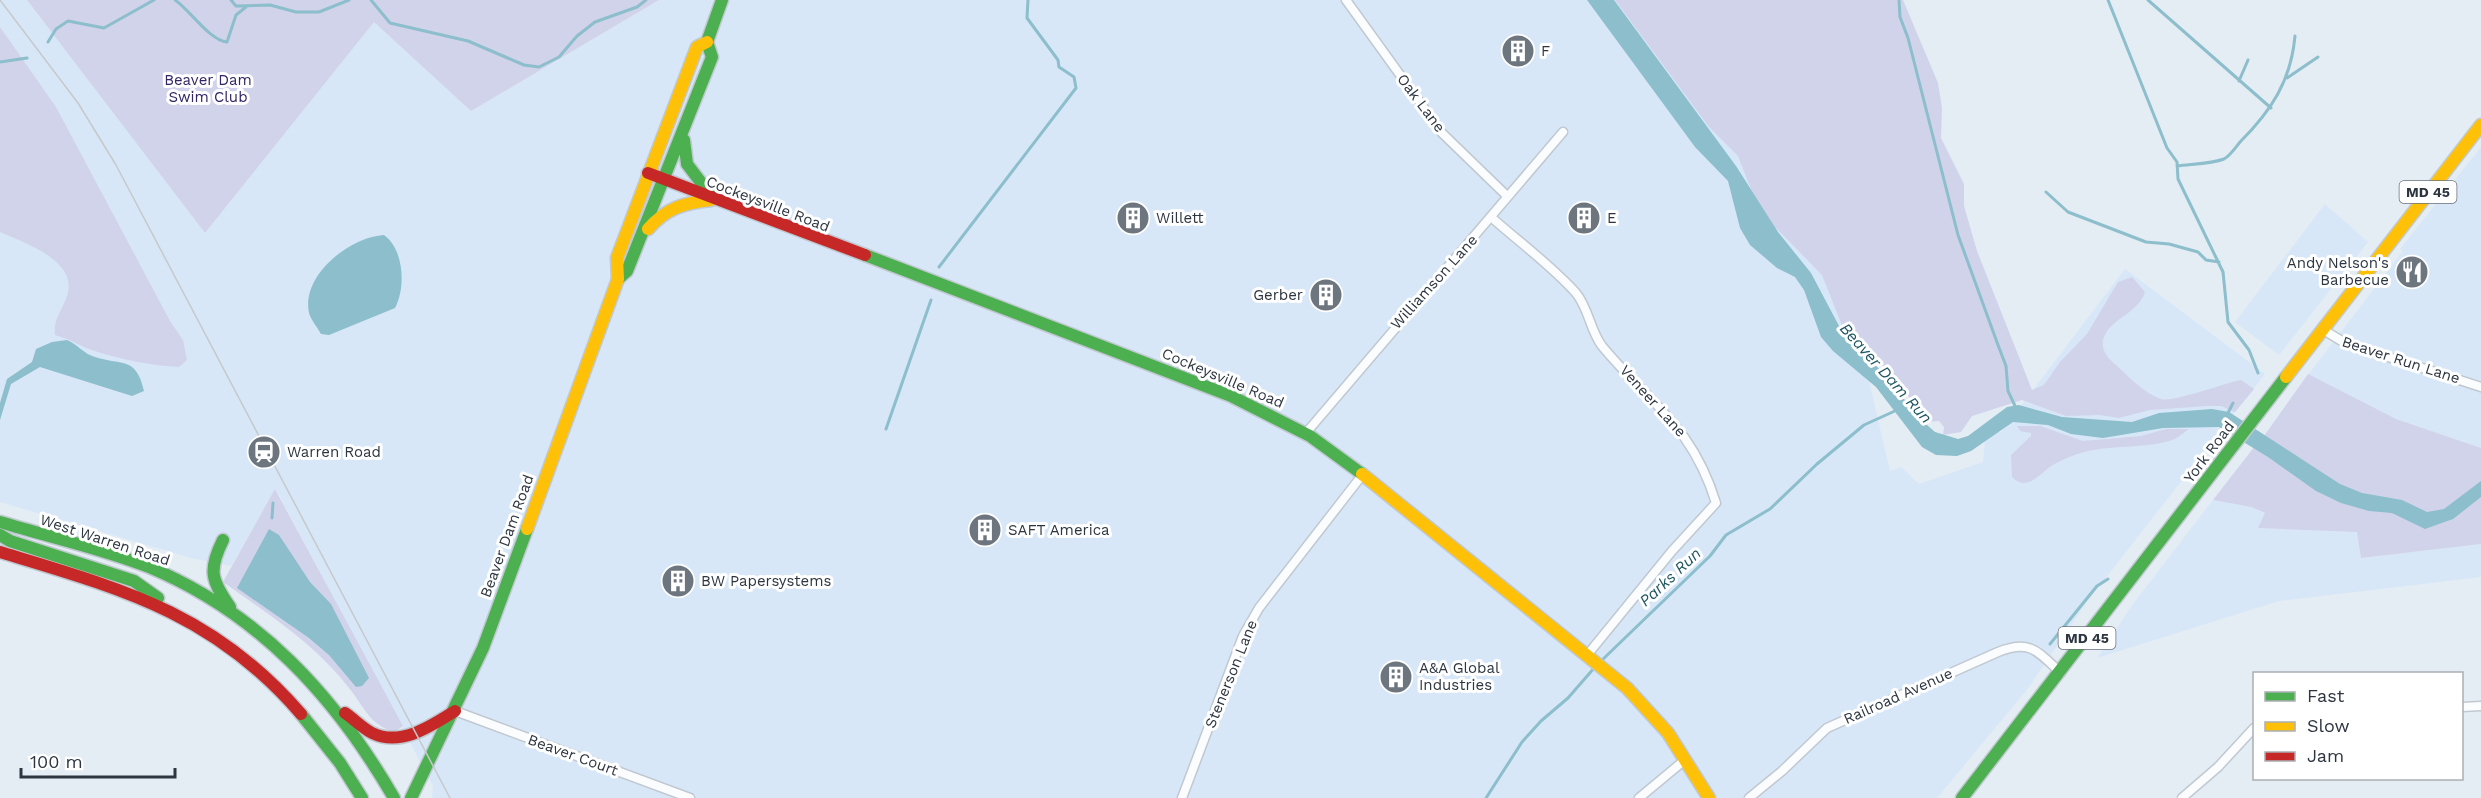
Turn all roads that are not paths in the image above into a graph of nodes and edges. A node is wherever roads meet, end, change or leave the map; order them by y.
1 (723, 0) edge
2 (1346, 0) edge
3 (707, 42) junction
4 (688, 118) junction
5 (2481, 125) edge
6 (1563, 132) dead end
7 (648, 173) junction
8 (665, 180) junction
9 (1507, 196) junction
10 (715, 200) junction
11 (1491, 217) junction
12 (638, 242) junction
13 (618, 279) junction
14 (2322, 329) junction
15 (2481, 387) edge
16 (1306, 433) junction
17 (1363, 474) junction
18 (0, 522) edge
19 (0, 535) edge
20 (223, 540) dead end
21 (0, 552) edge
22 (235, 614) junction
23 (198, 626) junction
24 (1595, 660) junction
25 (2061, 673) junction
26 (2481, 706) edge
27 (2463, 707) edge
28 (338, 709) junction
29 (455, 711) junction
30 (2253, 729) edge
31 (1686, 759) junction
32 (362, 798) edge
33 (394, 798) edge
34 (411, 798) edge
35 (690, 798) edge
36 (1182, 798) edge
37 (1639, 798) edge
38 (1708, 798) edge
39 (1749, 798) edge
40 (1962, 798) edge
41 (2182, 798) edge

1 - 3 main road, Beaver Dam Road
2 - 9 street, Oak Lane
3 - 4 main road, Beaver Dam Road
3 - 7 main road, Beaver Dam Road
4 - 8 main road, Beaver Dam Road
4 - 10 main road
5 - 14 main road, York Road / MD 45
6 - 9 street, Williamson Lane
7 - 8 main road, Cockeysville Road
7 - 13 main road, Beaver Dam Road
8 - 10 main road, Cockeysville Road
8 - 12 main road, Beaver Dam Road
9 - 11 street, Williamson Lane
10 - 12 main road
10 - 16 main road, Cockeysville Road
11 - 16 street, Williamson Lane
11 - 24 street, Veneer Lane
12 - 13 main road, Beaver Dam Road
13 - 29 main road, Beaver Dam Road
14 - 15 street, Beaver Run Lane
14 - 25 main road, York Road / MD 45
16 - 17 main road, Cockeysville Road
17 - 24 main road, Cockeysville Road
17 - 36 street, Stenerson Lane
18 - 22 main road, West Warren Road
19 - 23 main road
20 - 22 main road
21 - 23 main road
22 - 28 main road, West Warren Road
23 - 32 main road
24 - 31 main road, Cockeysville Road
25 - 39 street, Railroad Avenue
25 - 40 main road, York Road / MD 45
26 - 27 street
28 - 29 main road
28 - 33 main road, West Warren Road
29 - 34 main road, Beaver Dam Road
29 - 35 street, Beaver Court
30 - 41 street
31 - 37 street
31 - 38 main road, Cockeysville Road

